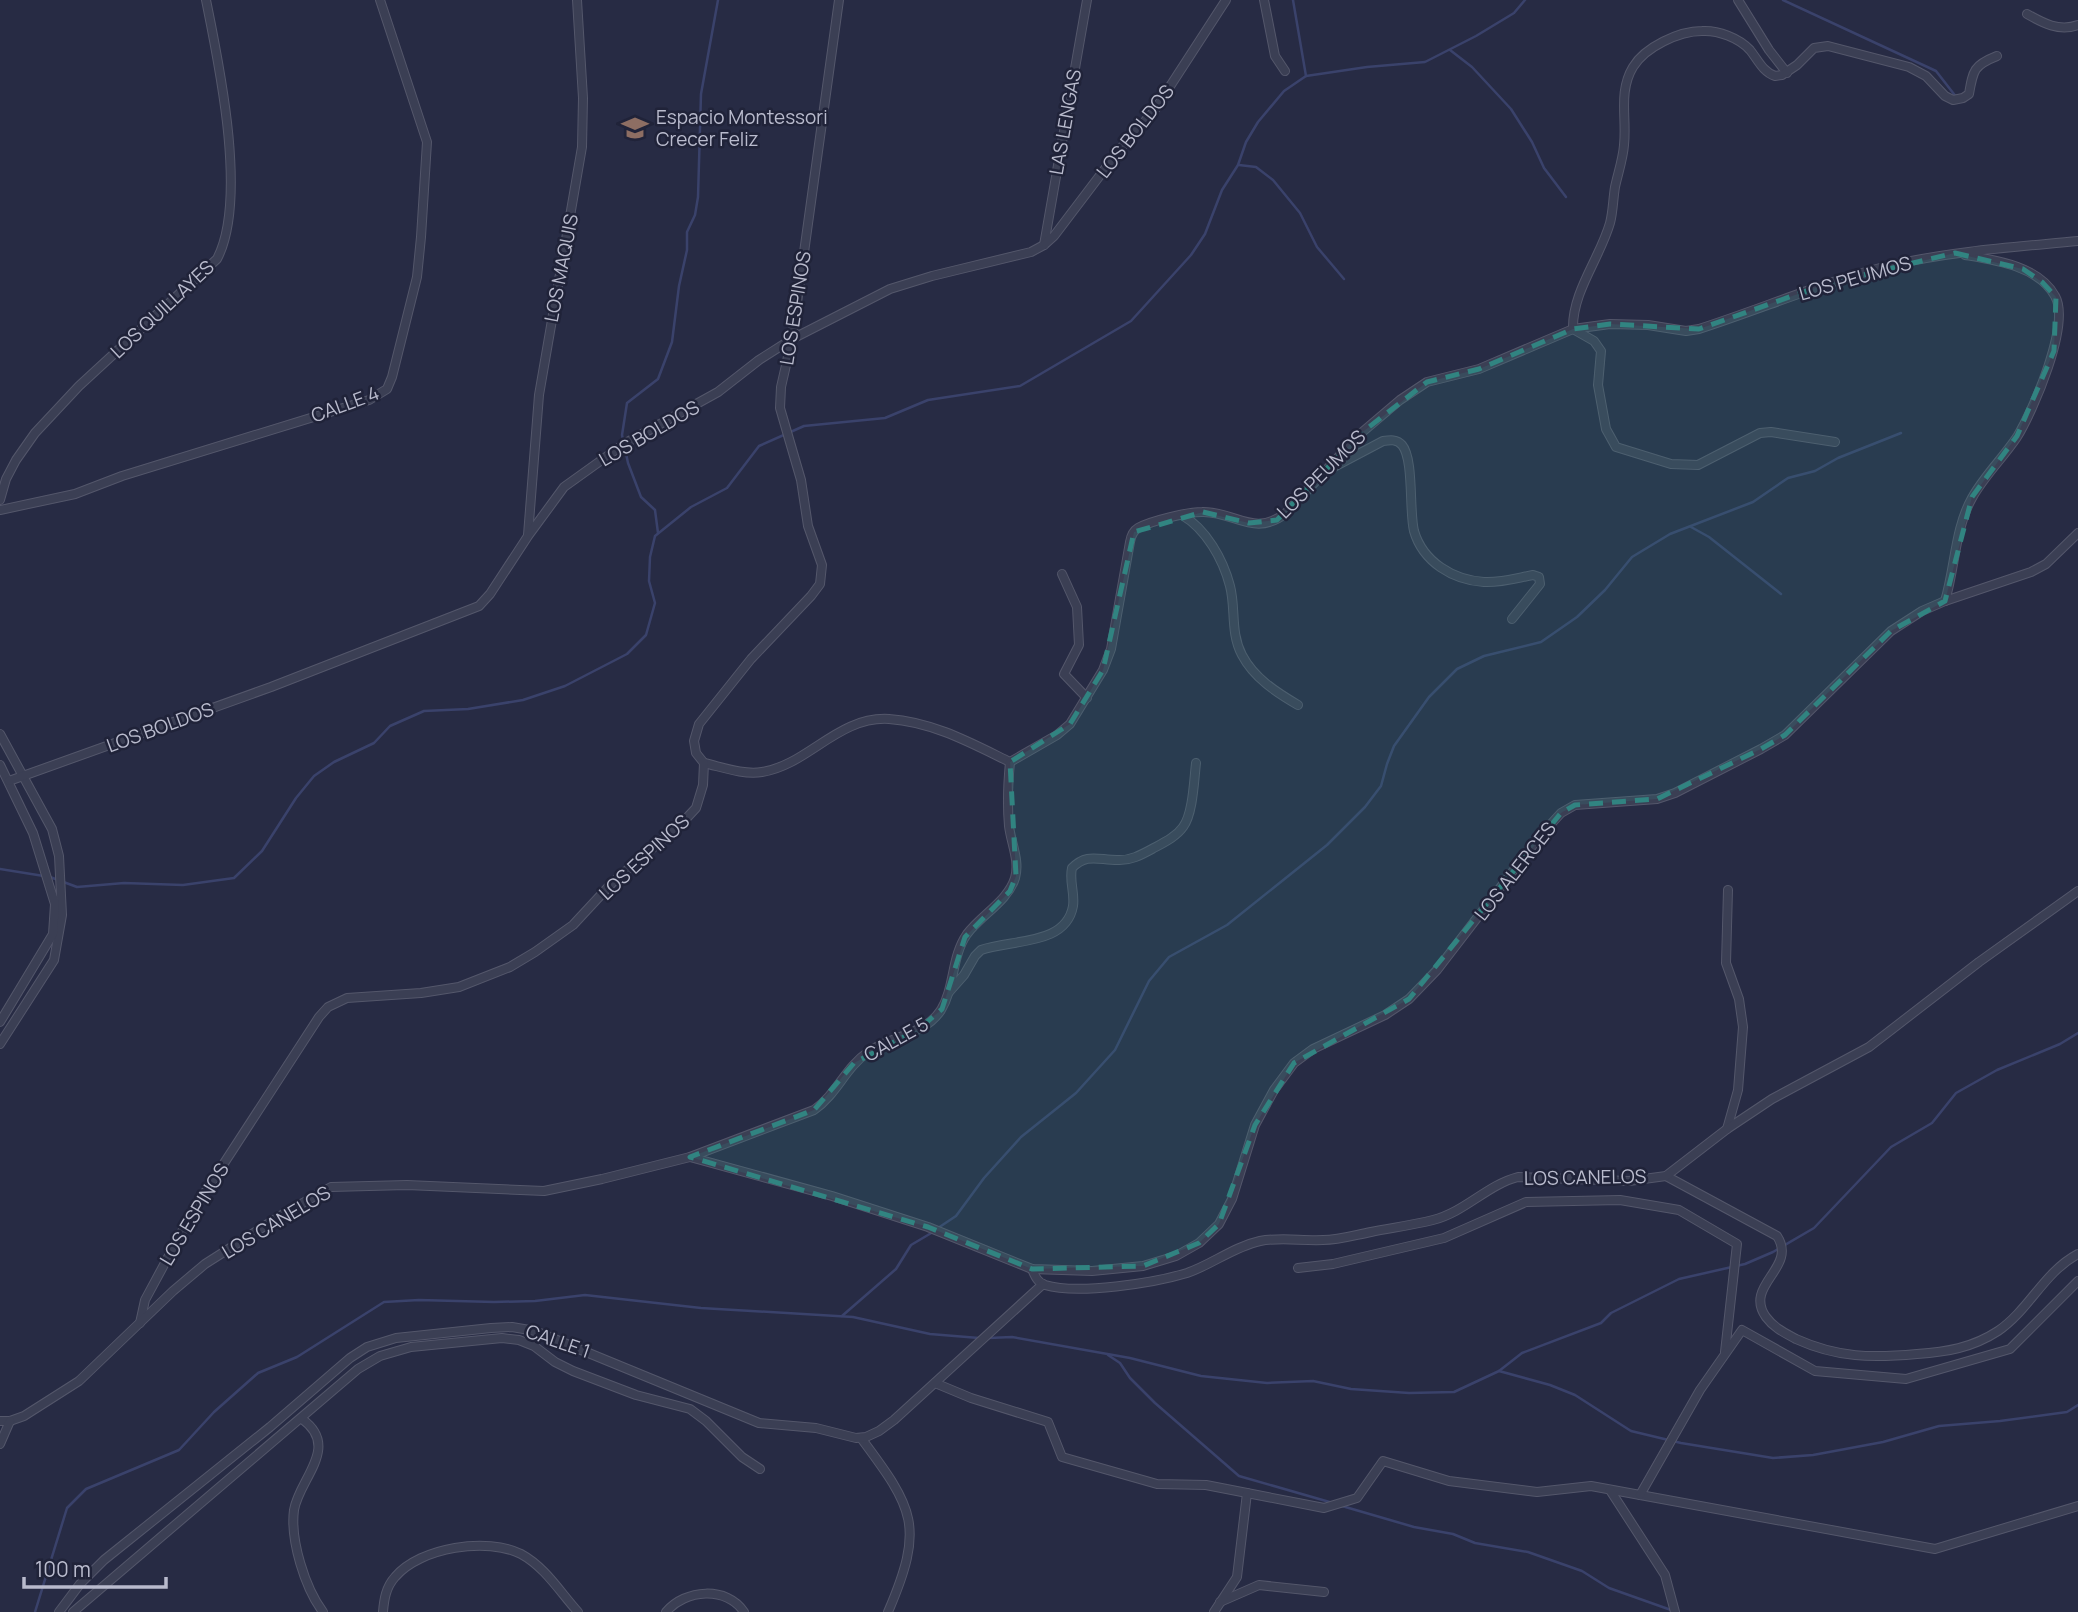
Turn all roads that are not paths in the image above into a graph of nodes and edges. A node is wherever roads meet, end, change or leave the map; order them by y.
1 (206, 0) edge
2 (380, 0) edge
3 (578, 0) edge
4 (839, 0) edge
5 (1087, 0) edge
6 (1226, 0) edge
7 (1264, 0) edge
8 (1738, 0) edge
9 (2027, 15) dead end
10 (2078, 25) edge
11 (1997, 56) dead end
12 (1285, 71) dead end
13 (1787, 72) junction
14 (2078, 241) edge
15 (1044, 245) junction
16 (1955, 253) junction
17 (1573, 329) junction
18 (792, 339) junction
19 (1835, 442) dead end
20 (1321, 474) junction
21 (0, 500) edge
22 (0, 510) edge
23 (1182, 515) junction
24 (2078, 533) edge
25 (528, 536) junction
26 (1062, 574) dead end
27 (1945, 601) junction
28 (1512, 619) dead end
29 (1087, 698) junction
30 (1298, 705) dead end
31 (0, 734) edge
32 (704, 762) junction
33 (1010, 762) junction
34 (1196, 764) dead end
35 (0, 765) edge
36 (24, 776) junction
37 (9, 781) junction
38 (1728, 890) dead end
39 (2078, 891) edge
40 (58, 925) junction
41 (947, 995) junction
42 (0, 1022) edge
43 (0, 1044) edge
44 (1727, 1129) junction
45 (690, 1157) junction
46 (1666, 1176) junction
47 (2078, 1254) edge
48 (1298, 1268) dead end
49 (1032, 1269) junction
50 (2078, 1281) edge
51 (1043, 1284) junction
52 (140, 1323) junction
53 (1724, 1355) junction
54 (935, 1384) junction
55 (302, 1419) junction
56 (0, 1421) edge
57 (10, 1421) junction
58 (861, 1438) junction
59 (0, 1444) edge
60 (760, 1469) dead end
61 (1610, 1490) junction
62 (1247, 1493) junction
63 (1640, 1495) junction
64 (2078, 1507) edge
65 (1324, 1592) dead end
66 (1220, 1602) junction
67 (59, 1612) edge
68 (73, 1612) edge
69 (323, 1612) edge
70 (383, 1612) edge
71 (578, 1612) edge
72 (666, 1612) edge
73 (744, 1612) edge
74 (888, 1612) edge
75 (1214, 1612) edge
76 (1675, 1612) edge

1 - 21 street, LOS QUILLAYES
2 - 22 street, CALLE 4
3 - 25 street, LOS MAQUIS
4 - 18 street, LOS ESPINOS
5 - 15 street, LAS LENGAS
6 - 15 street, LOS BOLDOS
7 - 12 street
8 - 13 street
9 - 10 street
11 - 13 street
13 - 17 street
14 - 16 street, LOS PEUMOS
15 - 18 street, LOS BOLDOS
16 - 17 street, LOS PEUMOS
16 - 27 street
17 - 19 street
17 - 20 street, LOS PEUMOS
18 - 25 street, LOS BOLDOS
18 - 32 street, LOS ESPINOS
20 - 23 street, LOS PEUMOS
20 - 28 street
23 - 29 street, LOS PEUMOS
23 - 30 street
24 - 27 street, LOS ALERCES
25 - 36 street, LOS BOLDOS
26 - 29 street
27 - 49 street, LOS ALERCES
29 - 33 street, LOS PEUMOS
31 - 36 street
32 - 33 street
32 - 52 street, LOS ESPINOS
33 - 41 street, CALLE 5
34 - 41 street
35 - 37 street
36 - 37 street, LOS BOLDOS
36 - 40 street
37 - 40 street
38 - 44 street
39 - 44 street, LOS CANELOS
40 - 42 street
40 - 43 street
41 - 45 street, CALLE 5
44 - 46 street, LOS CANELOS
45 - 49 street
45 - 52 street, LOS CANELOS
46 - 47 street
46 - 51 street, LOS CANELOS
48 - 53 street
49 - 51 street
50 - 53 street
51 - 54 street
52 - 57 street, LOS CANELOS
53 - 63 street
54 - 58 street
54 - 62 street
55 - 60 street
55 - 68 street
55 - 69 street
56 - 57 street, LOS CANELOS
57 - 59 street
58 - 67 street, CALLE 1
58 - 74 street
61 - 62 street
61 - 63 street
61 - 76 street
62 - 66 street
63 - 64 street
65 - 66 street
66 - 75 street
70 - 71 street
72 - 73 street

